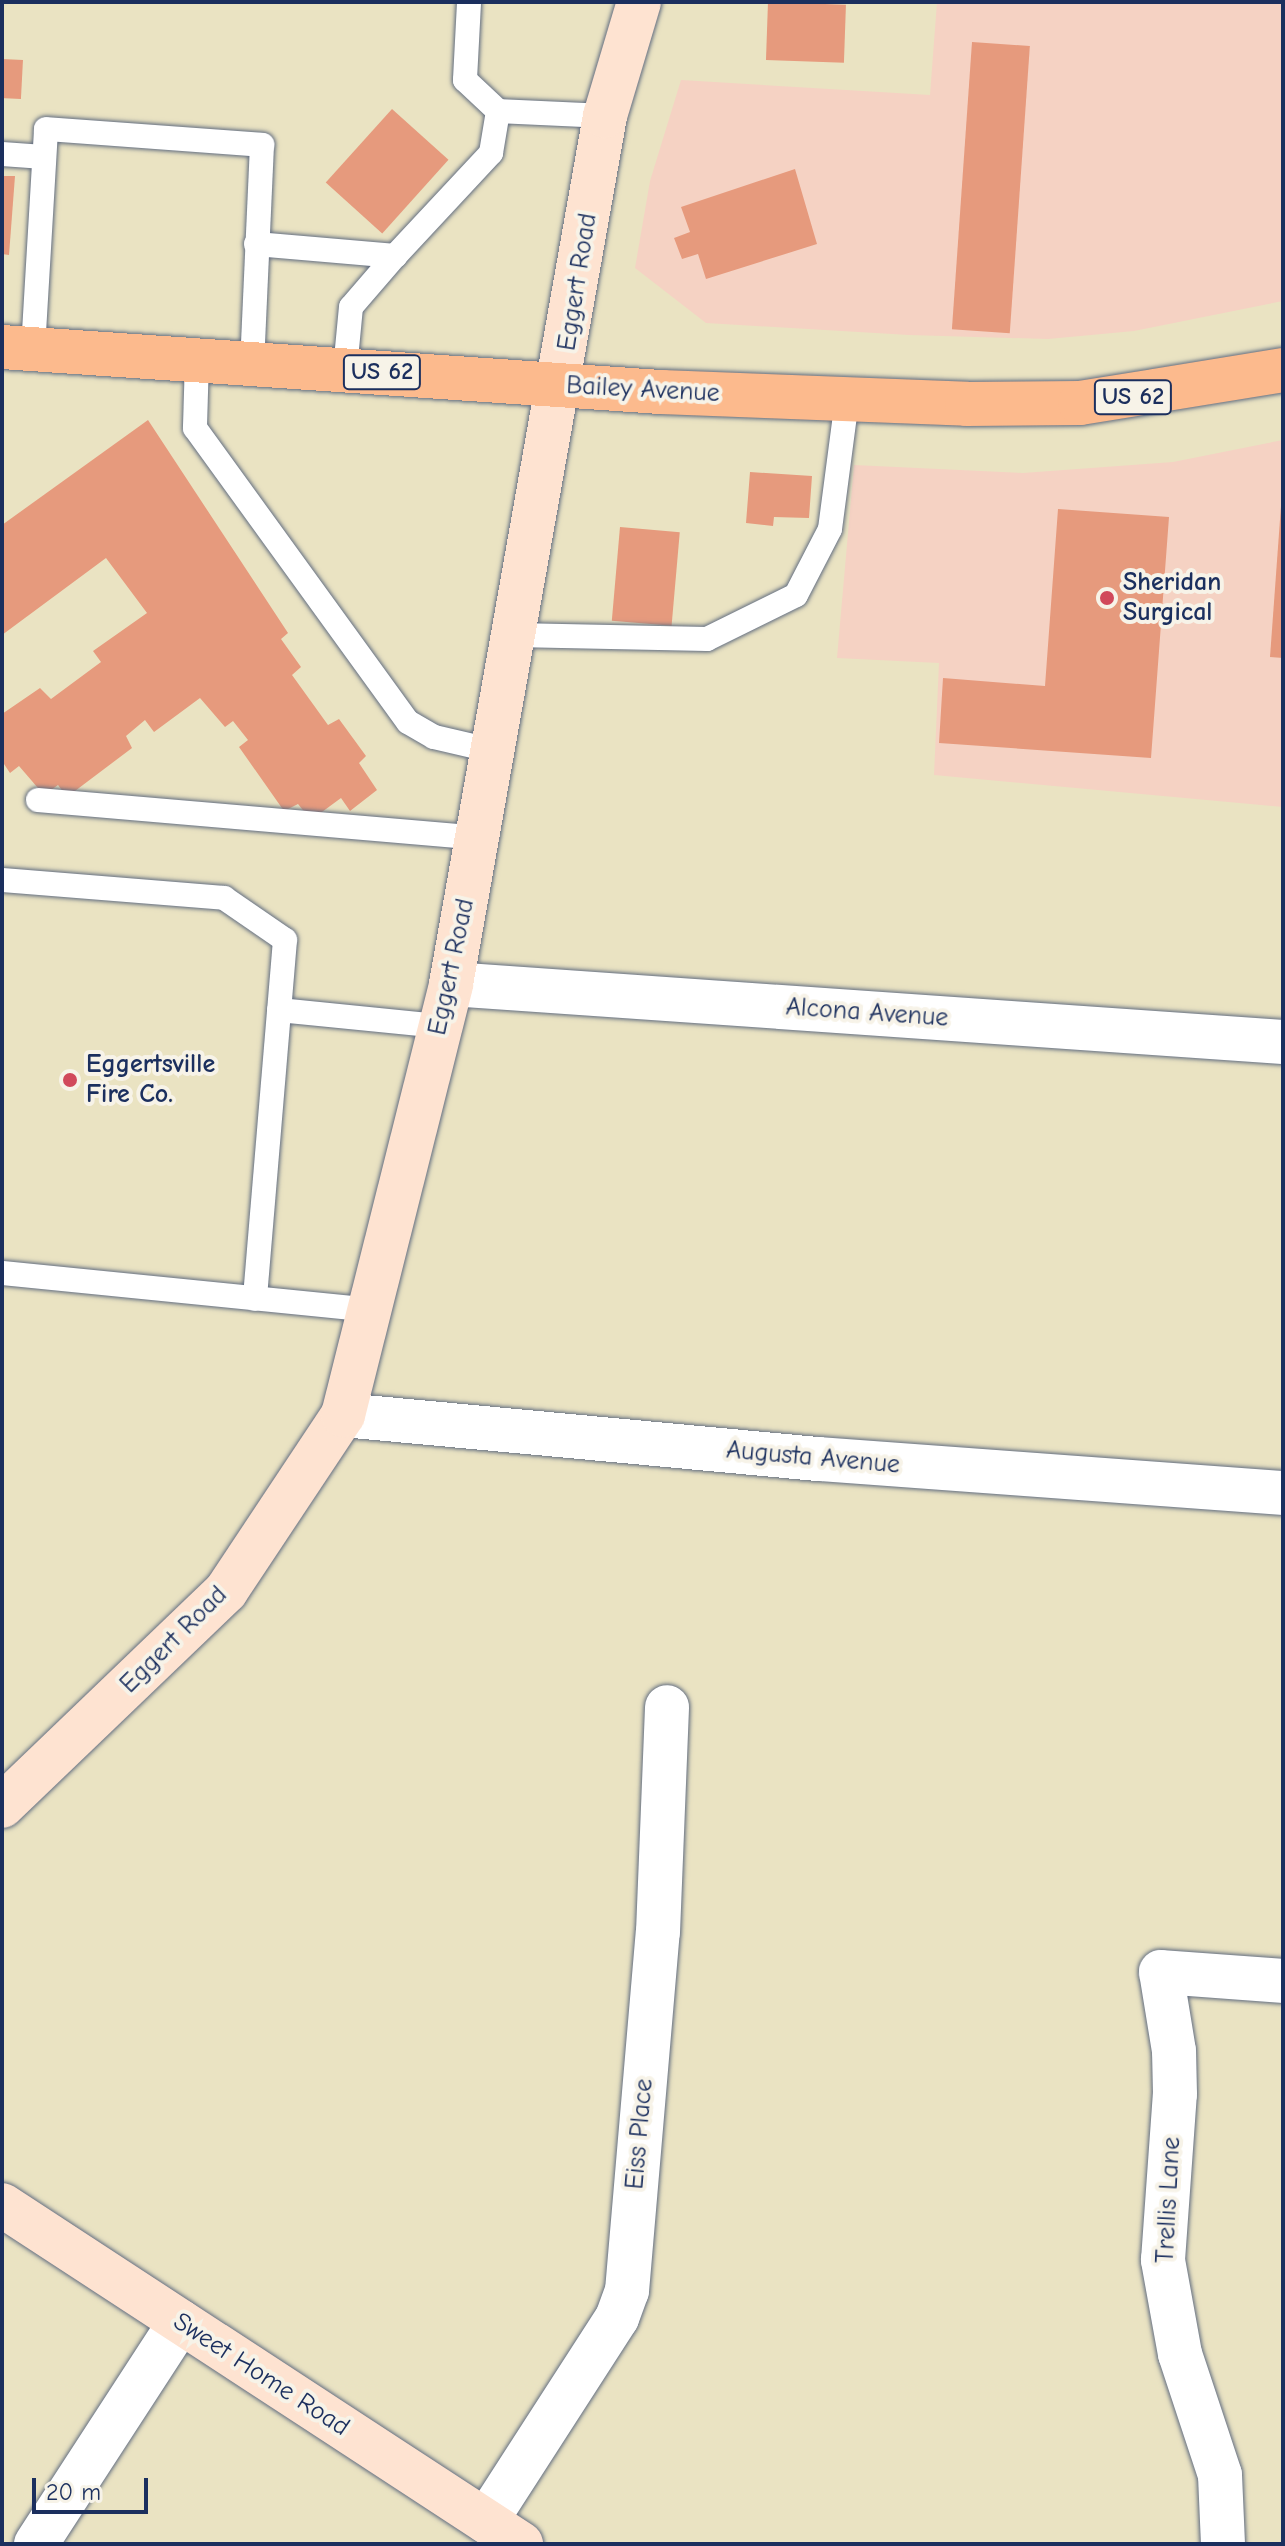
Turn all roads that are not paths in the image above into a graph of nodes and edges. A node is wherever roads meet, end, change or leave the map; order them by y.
1 (639, 2) edge
2 (469, 3) edge
3 (498, 111) junction
4 (605, 116) junction
5 (2, 154) edge
6 (44, 157) junction
7 (256, 244) junction
8 (395, 256) junction
9 (17, 348) edge
10 (197, 359) junction
11 (252, 363) junction
12 (345, 369) junction
13 (1283, 370) edge
14 (561, 386) junction
15 (847, 399) junction
16 (514, 635) junction
17 (494, 751) junction
18 (38, 800) dead end
19 (477, 838) junction
20 (2, 880) edge
21 (451, 984) junction
22 (279, 1010) junction
23 (440, 1026) junction
24 (1283, 1042) edge
25 (2, 1273) edge
26 (255, 1299) junction
27 (370, 1310) junction
28 (343, 1415) junction
29 (1283, 1493) edge
30 (667, 1707) dead end
31 (2, 1806) edge
32 (1283, 1981) edge
33 (2, 2205) edge
34 (180, 2322) junction
35 (503, 2532) edge
36 (36, 2544) edge
37 (1223, 2544) edge

1 - 4 street, Eggert Road
2 - 3 lane
3 - 4 lane
3 - 8 lane
4 - 14 street, Eggert Road
5 - 6 lane
6 - 7 lane
6 - 9 lane
7 - 8 lane
7 - 11 lane
8 - 12 lane
9 - 10 main road, Bailey Avenue / US 62
10 - 11 main road, Bailey Avenue / US 62
10 - 17 lane
11 - 12 main road, Bailey Avenue / US 62
12 - 14 main road, Bailey Avenue / US 62
13 - 15 main road, Bailey Avenue / US 62
14 - 15 main road, Bailey Avenue / US 62
14 - 16 street, Eggert Road
15 - 16 lane
16 - 17 street, Eggert Road
17 - 19 street, Eggert Road
18 - 19 lane
19 - 21 street, Eggert Road
20 - 22 lane
21 - 23 street, Eggert Road
21 - 24 street, Alcona Avenue
22 - 23 lane
22 - 26 lane
23 - 27 street, Eggert Road
25 - 26 lane
26 - 27 lane
27 - 28 street, Eggert Road
28 - 29 street, Augusta Avenue
28 - 31 street, Eggert Road
30 - 35 street, Eiss Place
32 - 37 street, Trellis Lane
33 - 34 street, Sweet Home Road
34 - 35 street, Sweet Home Road
34 - 36 street

